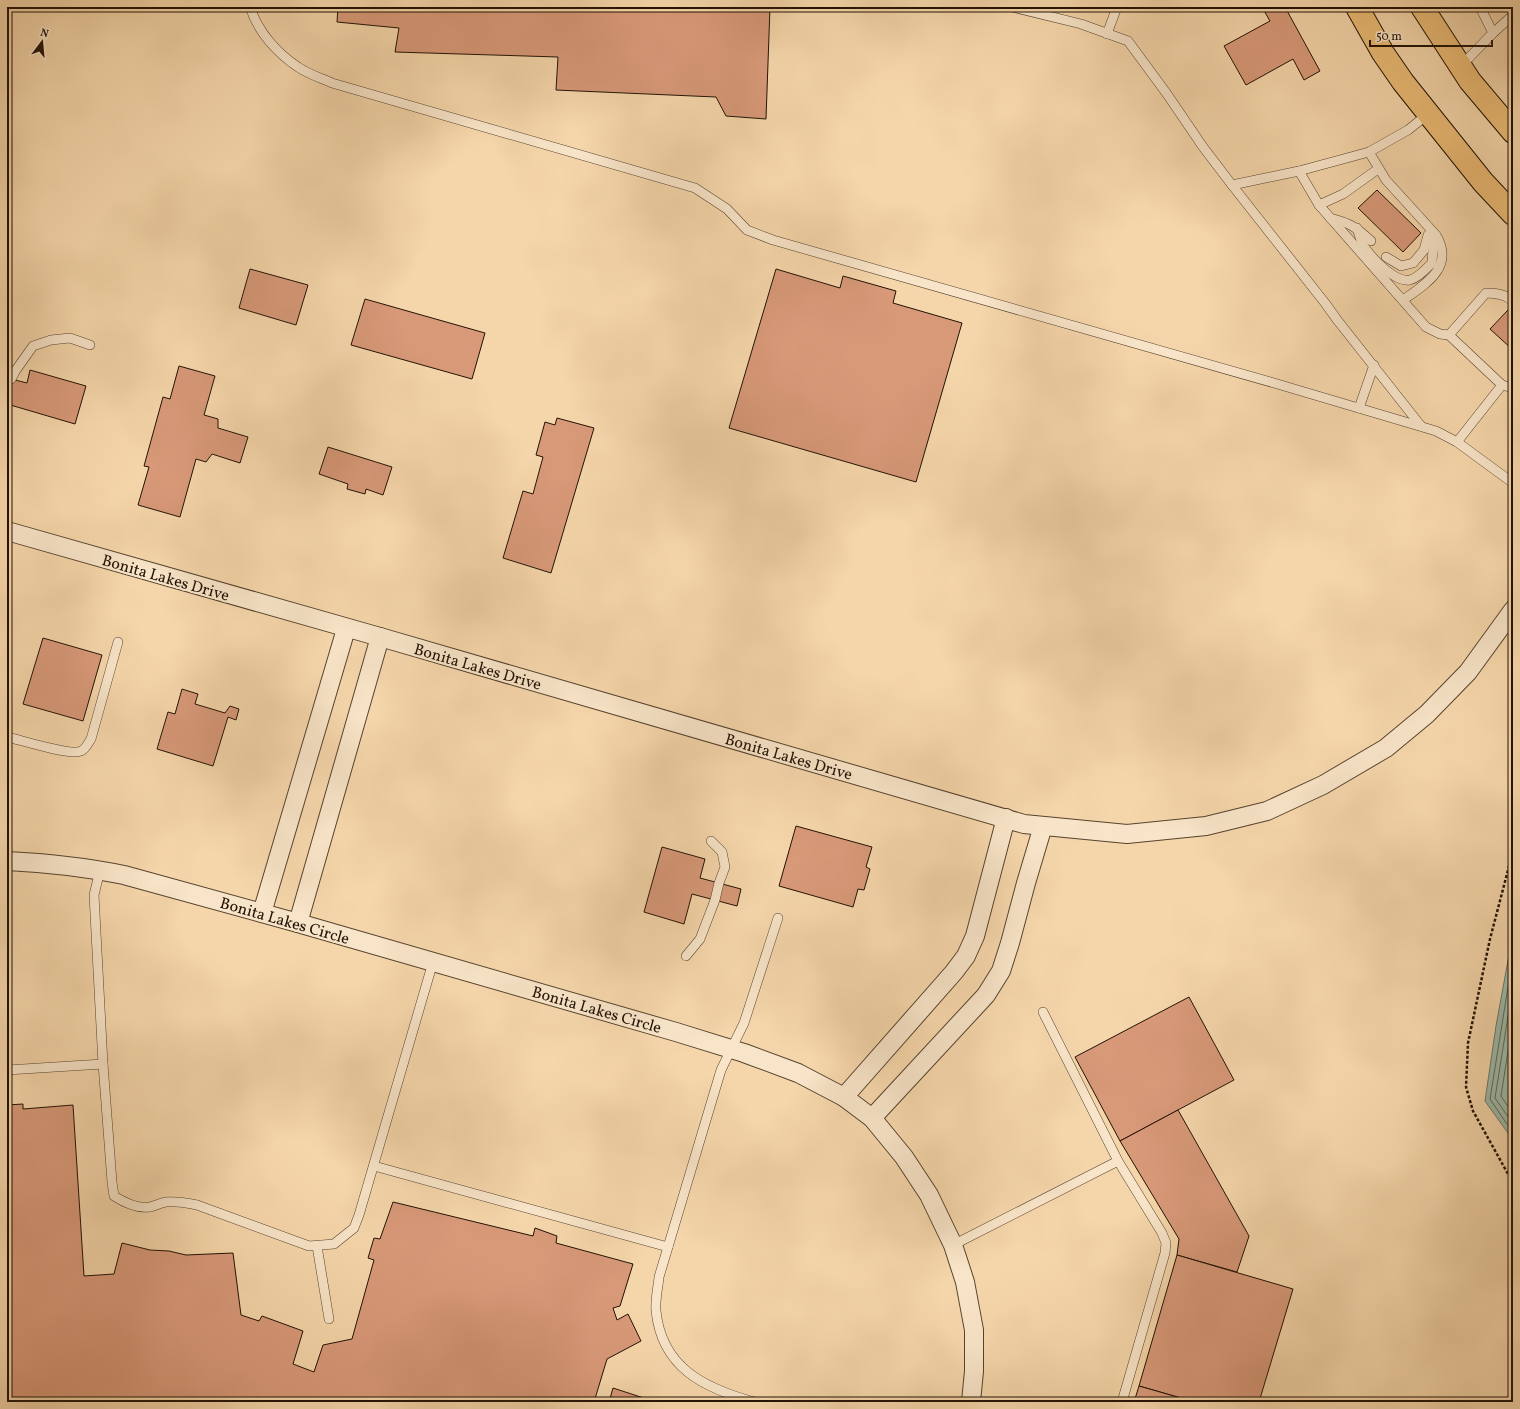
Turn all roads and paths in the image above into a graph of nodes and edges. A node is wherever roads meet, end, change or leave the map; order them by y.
1 (250, 7) edge
2 (1012, 7) edge
3 (1117, 7) edge
4 (1358, 7) edge
5 (1422, 7) edge
6 (1480, 7) edge
7 (1513, 15) edge
8 (1493, 33) junction
9 (1107, 34) junction
10 (1460, 67) junction
11 (1428, 114) junction
12 (1513, 132) edge
13 (1369, 152) junction
14 (1378, 169) junction
15 (1299, 170) junction
16 (1386, 180) junction
17 (1232, 185) junction
18 (1319, 205) junction
19 (1513, 214) edge
20 (1330, 218) junction
21 (1357, 228) junction
22 (1429, 236) junction
23 (1371, 241) dead end
24 (1386, 257) dead end
25 (1403, 300) junction
26 (1513, 301) edge
27 (1449, 335) junction
28 (90, 345) dead end
29 (1374, 365) junction
30 (11, 379) dead end
31 (1502, 386) junction
32 (1513, 388) edge
33 (1359, 408) junction
34 (1421, 426) junction
35 (1457, 442) junction
36 (1513, 483) edge
37 (7, 531) edge
38 (1513, 610) edge
39 (346, 628) junction
40 (380, 637) junction
41 (118, 642) dead end
42 (7, 737) edge
43 (1006, 818) junction
44 (1043, 826) junction
45 (711, 841) dead end
46 (1513, 851) edge
47 (7, 861) edge
48 (100, 870) junction
49 (262, 913) junction
50 (778, 918) dead end
51 (298, 923) junction
52 (686, 956) dead end
53 (433, 962) junction
54 (1043, 1012) dead end
55 (731, 1049) junction
56 (103, 1064) junction
57 (7, 1070) edge
58 (844, 1097) junction
59 (872, 1118) junction
60 (1118, 1161) junction
61 (374, 1166) junction
62 (1513, 1184) edge
63 (953, 1245) junction
64 (317, 1246) junction
65 (668, 1247) junction
66 (329, 1319) dead end
67 (754, 1402) edge
68 (971, 1402) edge
69 (1122, 1402) edge

1 - 33 lane
2 - 9 lane
3 - 9 lane
4 - 11 main road
5 - 10 main road
6 - 8 lane
7 - 8 lane
8 - 10 lane
9 - 17 lane
10 - 12 main road
11 - 13 lane
11 - 19 main road
13 - 14 lane
13 - 15 lane
14 - 16 lane
14 - 18 lane
15 - 17 lane
15 - 18 lane
16 - 22 lane
16 - 25 lane
17 - 29 lane
18 - 20 lane
20 - 21 lane
20 - 25 lane
21 - 22 lane
21 - 23 lane
22 - 24 lane
25 - 27 lane
26 - 27 lane
27 - 31 lane
28 - 30 lane
29 - 33 lane
29 - 34 lane
31 - 32 lane
31 - 35 lane
33 - 34 lane
34 - 35 lane
35 - 36 lane
37 - 39 street, Bonita Lakes Drive
38 - 44 street, Bonita Lakes Drive
39 - 40 street, Bonita Lakes Drive
39 - 49 street
40 - 43 street, Bonita Lakes Drive
40 - 51 street
41 - 42 lane
43 - 44 street, Bonita Lakes Drive
43 - 58 street
44 - 59 street
45 - 52 lane
46 - 62 path
47 - 48 street, Bonita Lakes Circle
48 - 49 street, Bonita Lakes Circle
48 - 56 lane
49 - 51 street, Bonita Lakes Circle
50 - 55 lane
51 - 53 street, Bonita Lakes Circle
53 - 55 street, Bonita Lakes Circle
53 - 61 lane
54 - 60 lane
55 - 58 street, Bonita Lakes Circle
55 - 65 lane
56 - 57 lane
56 - 64 lane
58 - 59 street, Bonita Lakes Circle
59 - 63 street, Bonita Lakes Circle
60 - 63 lane
60 - 69 lane
61 - 64 lane
61 - 65 lane
63 - 68 street, Bonita Lakes Circle
64 - 66 lane
65 - 67 lane

